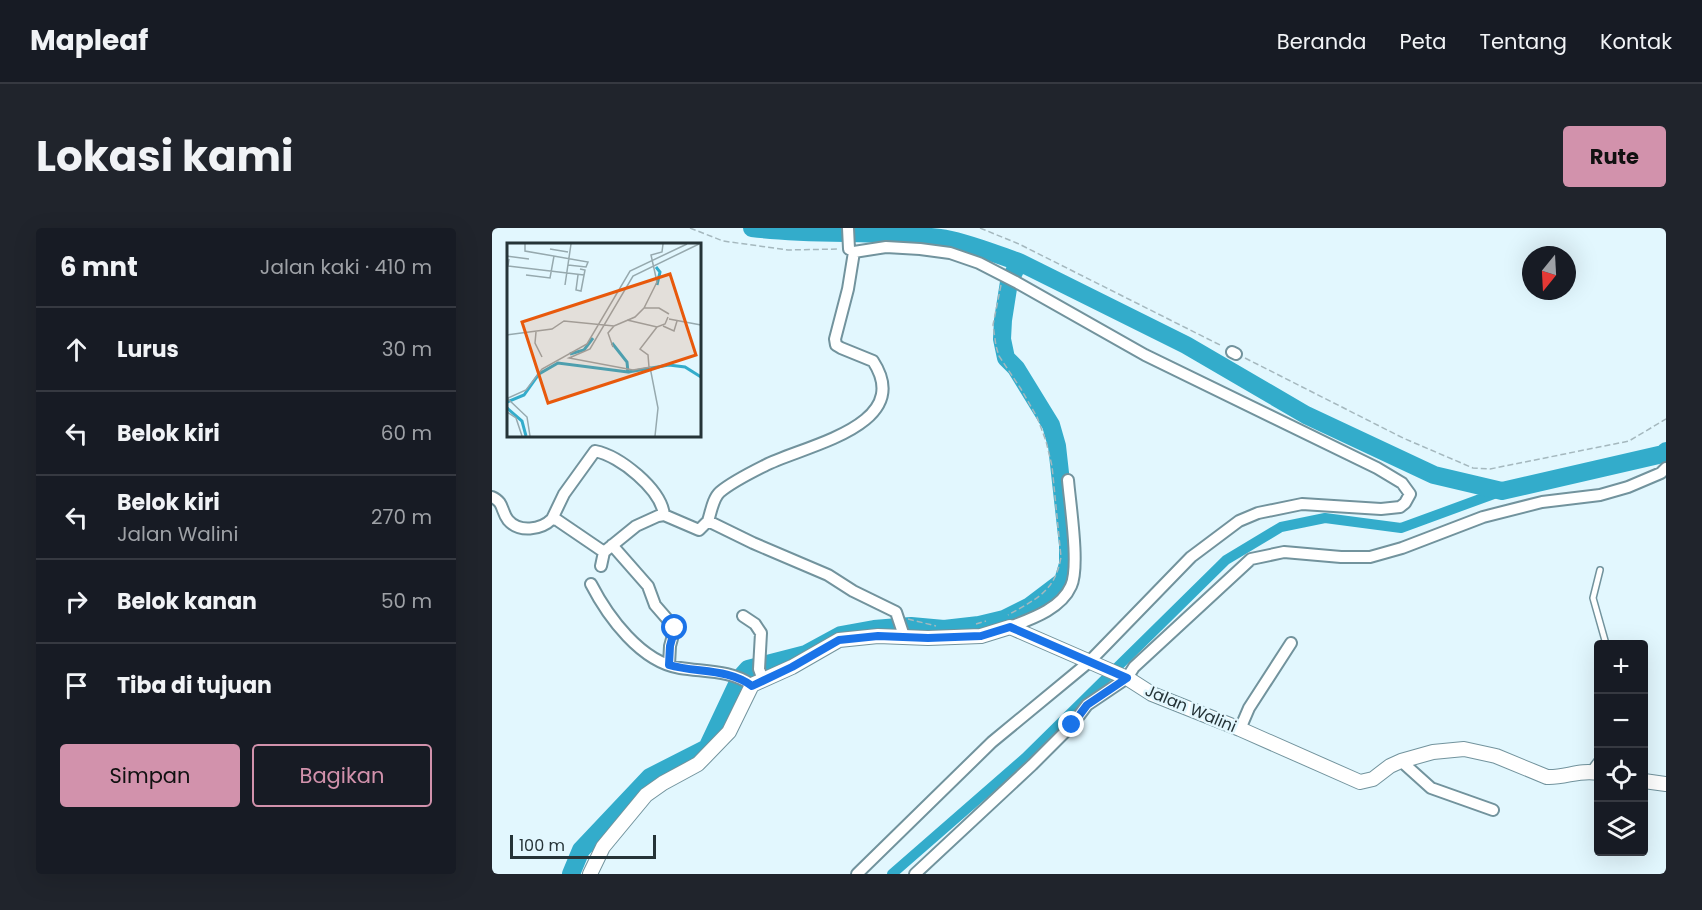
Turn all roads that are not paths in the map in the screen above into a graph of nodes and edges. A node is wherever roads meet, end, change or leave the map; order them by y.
1 (848, 228) edge
2 (850, 248) junction
3 (1666, 468) edge
4 (1068, 480) dead end
5 (492, 497) edge
6 (664, 515) junction
7 (552, 519) junction
8 (708, 521) junction
9 (608, 549) junction
10 (601, 566) dead end
11 (1600, 570) dead end
12 (591, 584) dead end
13 (743, 616) dead end
14 (1008, 621) junction
15 (903, 634) junction
16 (1605, 640) edge
17 (1291, 643) dead end
18 (1092, 663) junction
19 (669, 665) junction
20 (753, 676) junction
21 (1126, 677) junction
22 (1240, 729) junction
23 (1401, 761) junction
24 (1594, 772) edge
25 (1648, 781) edge
26 (1666, 784) edge
27 (1492, 810) dead end
28 (590, 874) edge
29 (857, 874) edge
30 (915, 874) edge

1 - 2 street
2 - 8 street
2 - 18 street
3 - 21 street
4 - 14 street
5 - 7 street
6 - 7 street
6 - 8 street
6 - 9 street
7 - 9 street
8 - 15 street
9 - 10 street
9 - 19 street
11 - 16 lane
12 - 19 street
13 - 20 street
14 - 15 street
14 - 18 street, Jalan Walini
15 - 20 street
17 - 22 street
18 - 21 street, Jalan Walini
18 - 29 street
19 - 20 street
20 - 28 street
21 - 22 street, Jalan Walini
21 - 30 street
22 - 23 street, Jalan Walini
23 - 24 street, Jalan Walini
23 - 27 street
25 - 26 street

